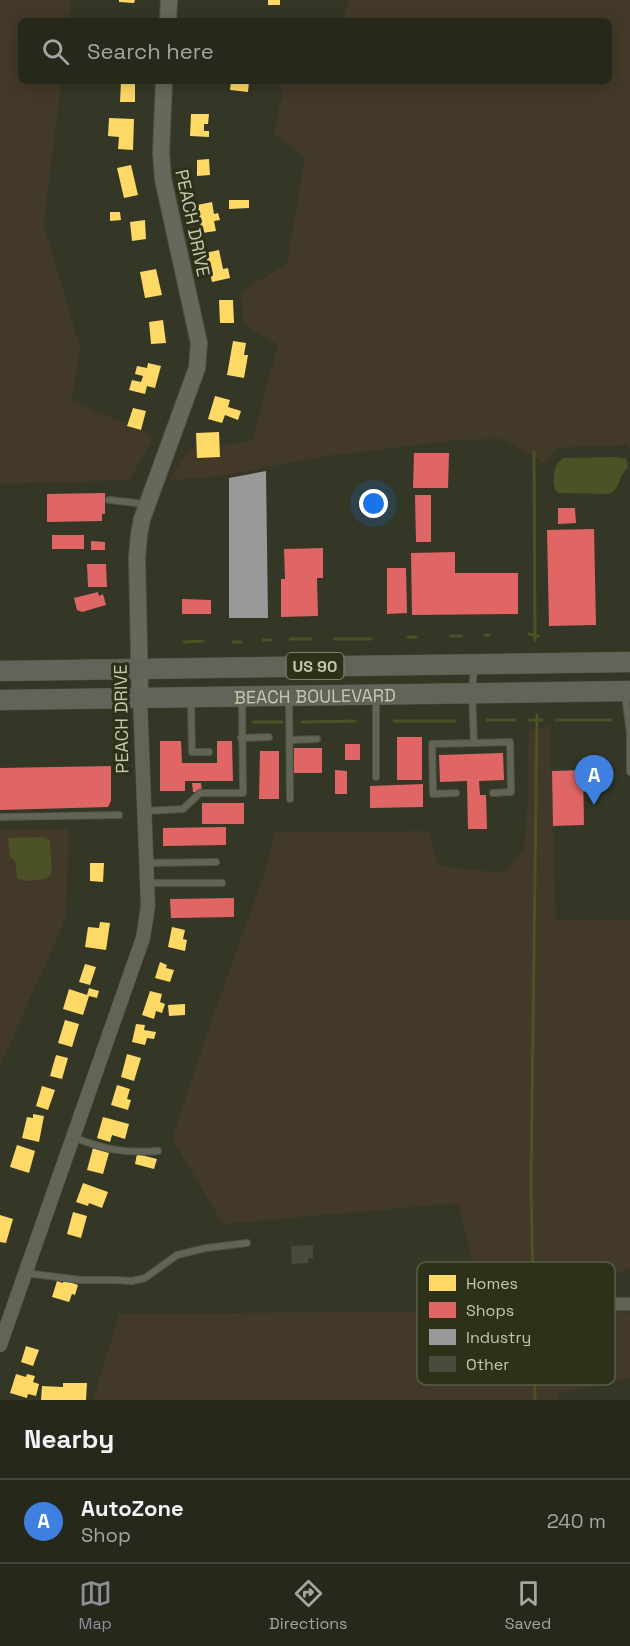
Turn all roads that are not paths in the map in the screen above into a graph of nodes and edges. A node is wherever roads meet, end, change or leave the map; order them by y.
1 (169, 0) edge
2 (168, 18) edge
3 (164, 84) edge
4 (109, 500) dead end
5 (147, 504) junction
6 (630, 662) edge
7 (474, 664) junction
8 (139, 669) junction
9 (0, 671) edge
10 (627, 691) edge
11 (472, 693) junction
12 (376, 695) junction
13 (290, 696) junction
14 (191, 697) junction
15 (242, 697) junction
16 (140, 698) junction
17 (0, 700) edge
18 (269, 737) dead end
19 (241, 738) junction
20 (317, 739) dead end
21 (290, 740) junction
22 (474, 743) junction
23 (630, 745) edge
24 (209, 752) dead end
25 (630, 772) edge
26 (376, 777) dead end
27 (456, 793) dead end
28 (493, 793) dead end
29 (290, 799) dead end
30 (143, 811) junction
31 (119, 815) dead end
32 (0, 817) edge
33 (216, 862) dead end
34 (145, 863) junction
35 (146, 883) junction
36 (222, 883) dead end
37 (73, 1137) junction
38 (158, 1151) dead end
39 (248, 1243) dead end
40 (25, 1273) junction
41 (0, 1345) edge

1 - 2 main road
3 - 5 main road, PEACH DRIVE
4 - 5 lane
5 - 8 main road, PEACH DRIVE
6 - 7 highway, US 90
7 - 8 highway, US 90
7 - 11 lane
8 - 9 highway, US 90
8 - 16 main road, PEACH DRIVE
10 - 11 highway, BEACH BOULEVARD / US 90
10 - 23 lane
11 - 12 highway, BEACH BOULEVARD / US 90
11 - 22 lane
12 - 13 highway, BEACH BOULEVARD / US 90
12 - 26 lane
13 - 15 highway, BEACH BOULEVARD / US 90
13 - 21 lane
14 - 15 highway, BEACH BOULEVARD / US 90
14 - 16 highway, BEACH BOULEVARD / US 90
14 - 24 lane
15 - 19 lane
16 - 17 highway, BEACH BOULEVARD / US 90
16 - 30 street, PEACH DRIVE
18 - 19 lane
19 - 30 lane
20 - 21 lane
21 - 29 lane
22 - 27 lane
22 - 28 lane
23 - 25 lane
30 - 34 street, PEACH DRIVE
31 - 32 lane
33 - 34 lane
34 - 35 street, PEACH DRIVE
35 - 36 lane
35 - 37 street, PEACH DRIVE
37 - 38 lane
37 - 40 street, PEACH DRIVE
39 - 40 lane
40 - 41 street, PEACH DRIVE

